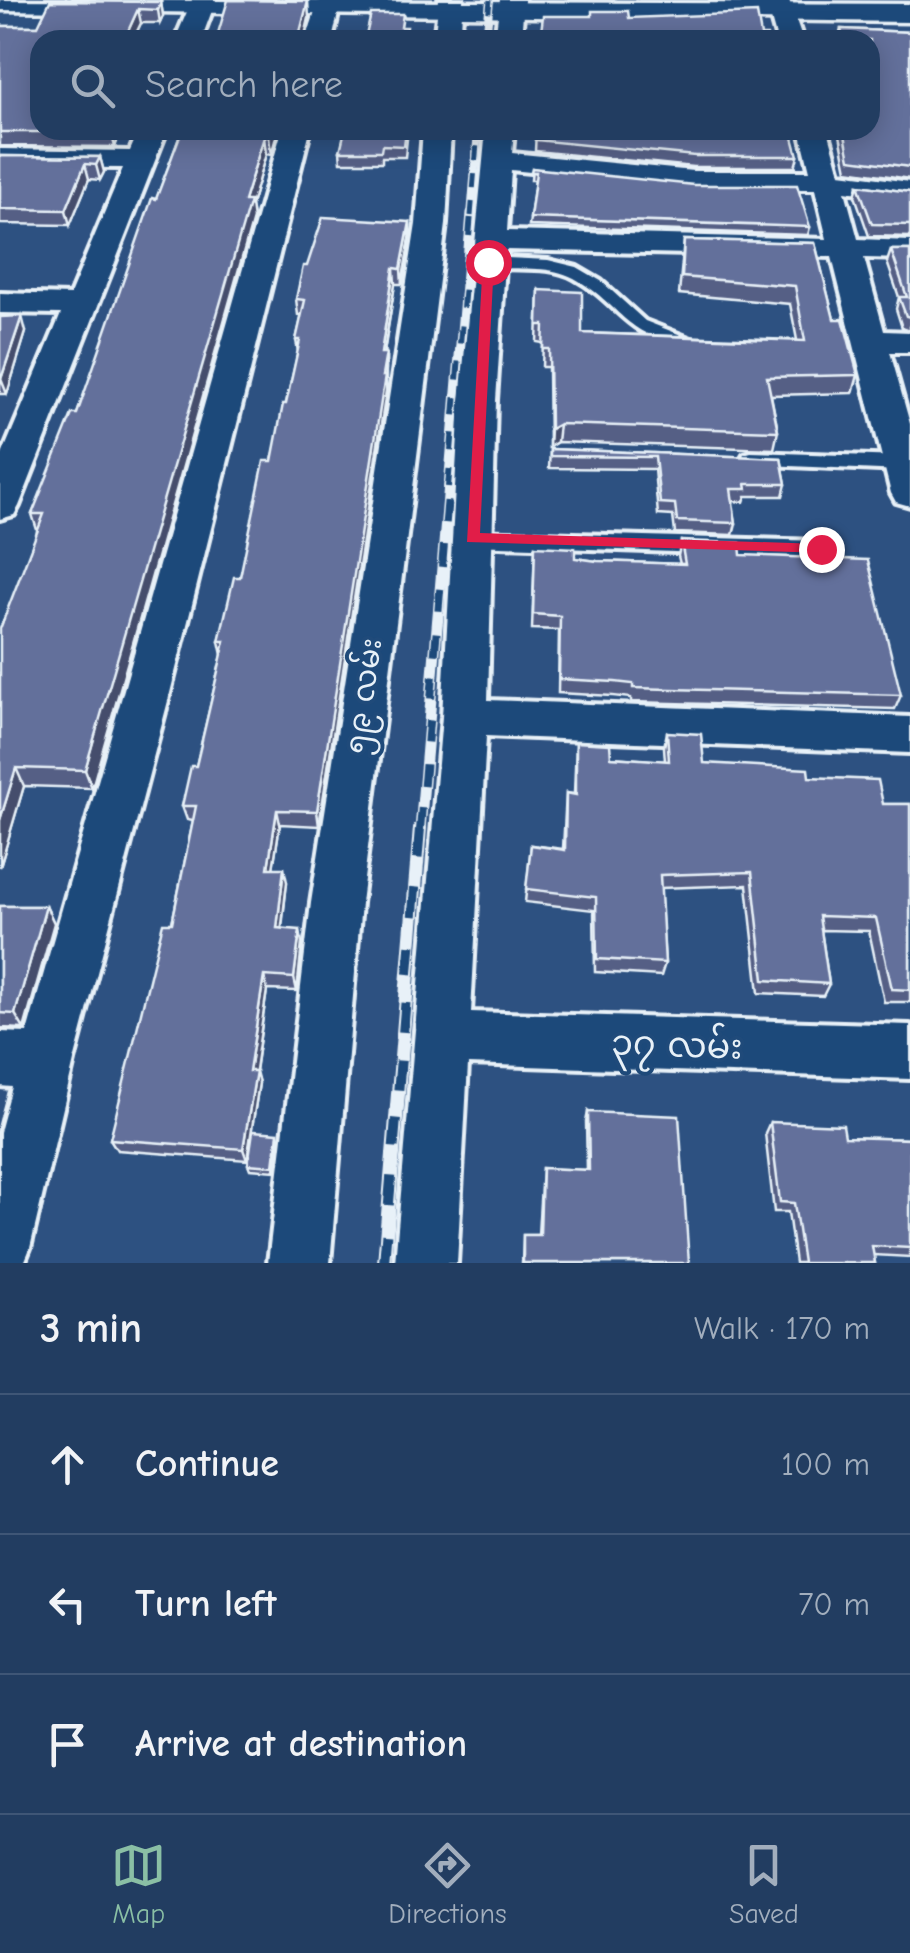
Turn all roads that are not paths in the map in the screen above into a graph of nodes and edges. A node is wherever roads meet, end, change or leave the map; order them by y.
1 (722, 0) edge
2 (0, 1) edge
3 (203, 2) edge
4 (910, 2) edge
5 (451, 3) edge
6 (512, 4) edge
7 (328, 5) junction
8 (910, 13) edge
9 (784, 18) edge
10 (192, 30) edge
11 (322, 30) edge
12 (448, 30) edge
13 (509, 30) edge
14 (293, 140) edge
15 (436, 140) edge
16 (817, 140) edge
17 (148, 145) edge
18 (498, 145) edge
19 (0, 158) edge
20 (827, 180) junction
21 (910, 191) edge
22 (846, 249) junction
23 (910, 250) edge
24 (489, 251) junction
25 (0, 303) edge
26 (82, 304) junction
27 (869, 341) junction
28 (708, 342) edge
29 (910, 342) edge
30 (904, 456) edge
31 (730, 458) edge
32 (1, 500) edge
33 (472, 538) junction
34 (821, 549) dead end
35 (465, 717) junction
36 (910, 735) edge
37 (443, 1037) junction
38 (910, 1052) edge
39 (23, 1060) edge
40 (0, 1248) edge
41 (299, 1263) edge
42 (426, 1263) edge

1 - 9 main road
2 - 3 main road
3 - 7 main road
3 - 10 street
4 - 9 main road
5 - 6 main road
5 - 7 main road
5 - 12 street
6 - 9 main road
6 - 13 street
7 - 11 street
8 - 9 main road
14 - 39 street
15 - 41 street, ၅၉ လမ်း
16 - 20 street
17 - 19 street
17 - 26 street
18 - 20 street
18 - 24 street
20 - 21 street
20 - 22 street
22 - 23 street
22 - 24 street
22 - 27 street
24 - 28 lane
24 - 33 street
25 - 26 street
26 - 32 street
27 - 29 street
27 - 30 street
30 - 31 lane
33 - 34 lane
33 - 35 street
35 - 36 street
35 - 37 street
37 - 38 street, ၃၇ လမ်း
37 - 42 street
39 - 40 street

